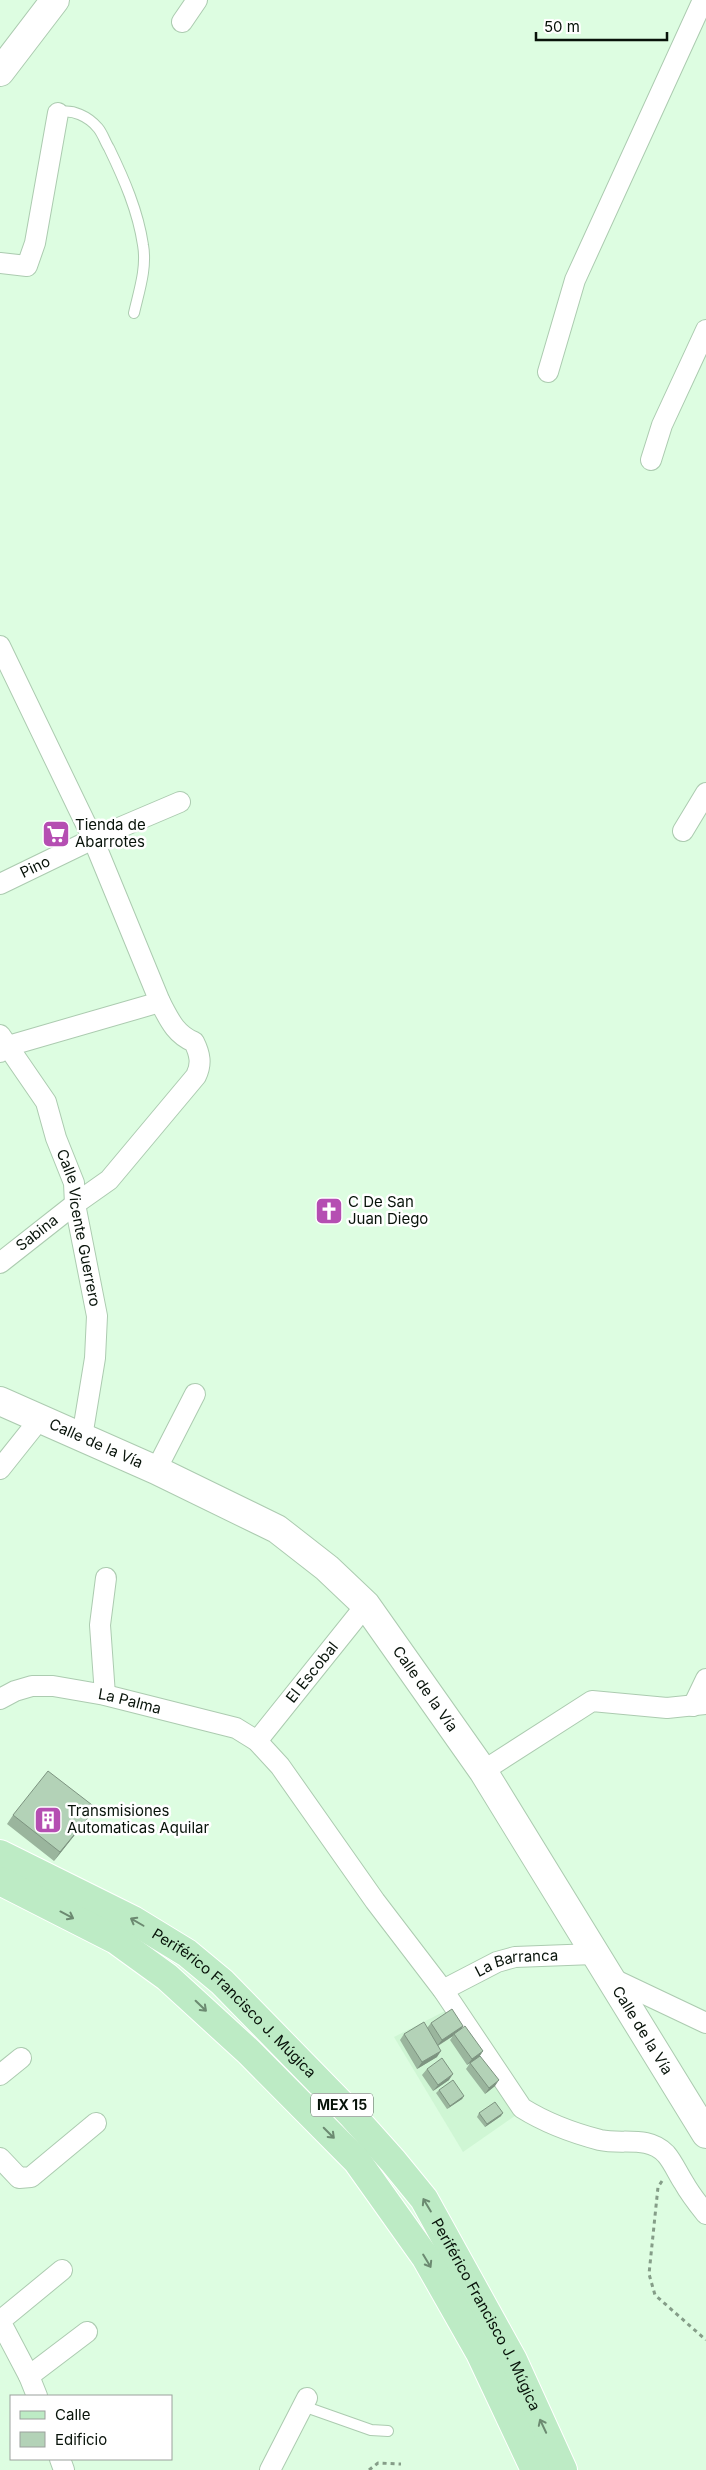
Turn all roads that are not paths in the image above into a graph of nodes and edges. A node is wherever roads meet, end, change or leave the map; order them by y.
1 (55, 0) edge
2 (197, 0) edge
3 (703, 0) edge
4 (182, 22) dead end
5 (0, 72) edge
6 (58, 114) joint
7 (0, 263) edge
8 (134, 313) dead end
9 (706, 330) edge
10 (548, 372) dead end
11 (651, 460) dead end
12 (0, 646) edge
13 (706, 793) edge
14 (180, 802) dead end
15 (683, 831) dead end
16 (93, 839) junction
17 (0, 884) edge
18 (160, 1002) junction
19 (3, 1044) edge
20 (74, 1204) junction
21 (0, 1263) edge
22 (195, 1394) dead end
23 (0, 1401) edge
24 (39, 1420) junction
25 (82, 1437) junction
26 (0, 1468) edge
27 (156, 1470) junction
28 (106, 1578) dead end
29 (366, 1605) junction
30 (706, 1679) edge
31 (5, 1690) edge
32 (105, 1696) junction
33 (699, 1705) edge
34 (257, 1742) junction
35 (482, 1771) junction
36 (0, 1854) edge
37 (0, 1881) edge
38 (12, 1893) edge
39 (594, 1954) junction
40 (609, 1977) junction
41 (443, 1990) junction
42 (706, 2023) edge
43 (21, 2058) dead end
44 (0, 2075) edge
45 (96, 2123) dead end
46 (706, 2134) edge
47 (8, 2169) edge
48 (706, 2214) edge
49 (62, 2270) dead end
50 (0, 2321) edge
51 (87, 2332) dead end
52 (29, 2376) junction
53 (37, 2395) edge
54 (305, 2402) joint
55 (388, 2431) dead end
56 (270, 2470) edge
57 (535, 2470) edge
58 (563, 2470) edge

1 - 5 street
2 - 4 street
3 - 10 street
6 - 7 street
6 - 8 lane
9 - 11 street
12 - 16 street
13 - 15 street
14 - 16 street, Pino
16 - 17 street, Pino
16 - 18 street
18 - 19 street
18 - 20 street, Sabina
19 - 20 street, Calle Vicente Guerrero
20 - 21 street, Sabina
20 - 25 street, Calle Vicente Guerrero
22 - 27 street
23 - 24 street, Calle de la Vía
24 - 25 street, Calle de la Vía
24 - 26 street
25 - 27 street, Calle de la Vía
27 - 29 street, Calle de la Vía
28 - 32 street
29 - 34 street, El Escobal
29 - 35 street, Calle de la Vía
30 - 33 street
31 - 32 street, La Palma
32 - 34 street, La Palma
33 - 35 street
34 - 41 street, La Palma
35 - 39 street, Calle de la Vía
58 -> 36 main road, Periférico Francisco J. Múgica / MEX 15
37 - 38 main road, Periférico Francisco J. Múgica / MEX 15
38 -> 57 main road, Periférico Francisco J. Múgica / MEX 15
39 - 40 street, Calle de la Vía
39 - 41 street, La Barranca
40 - 42 street
40 - 46 street, Calle de la Vía
41 - 48 street, La Palma
43 - 44 street
45 - 47 street
49 - 50 street
50 - 52 street
51 - 52 street
52 - 53 street
54 - 55 lane
54 - 56 street

